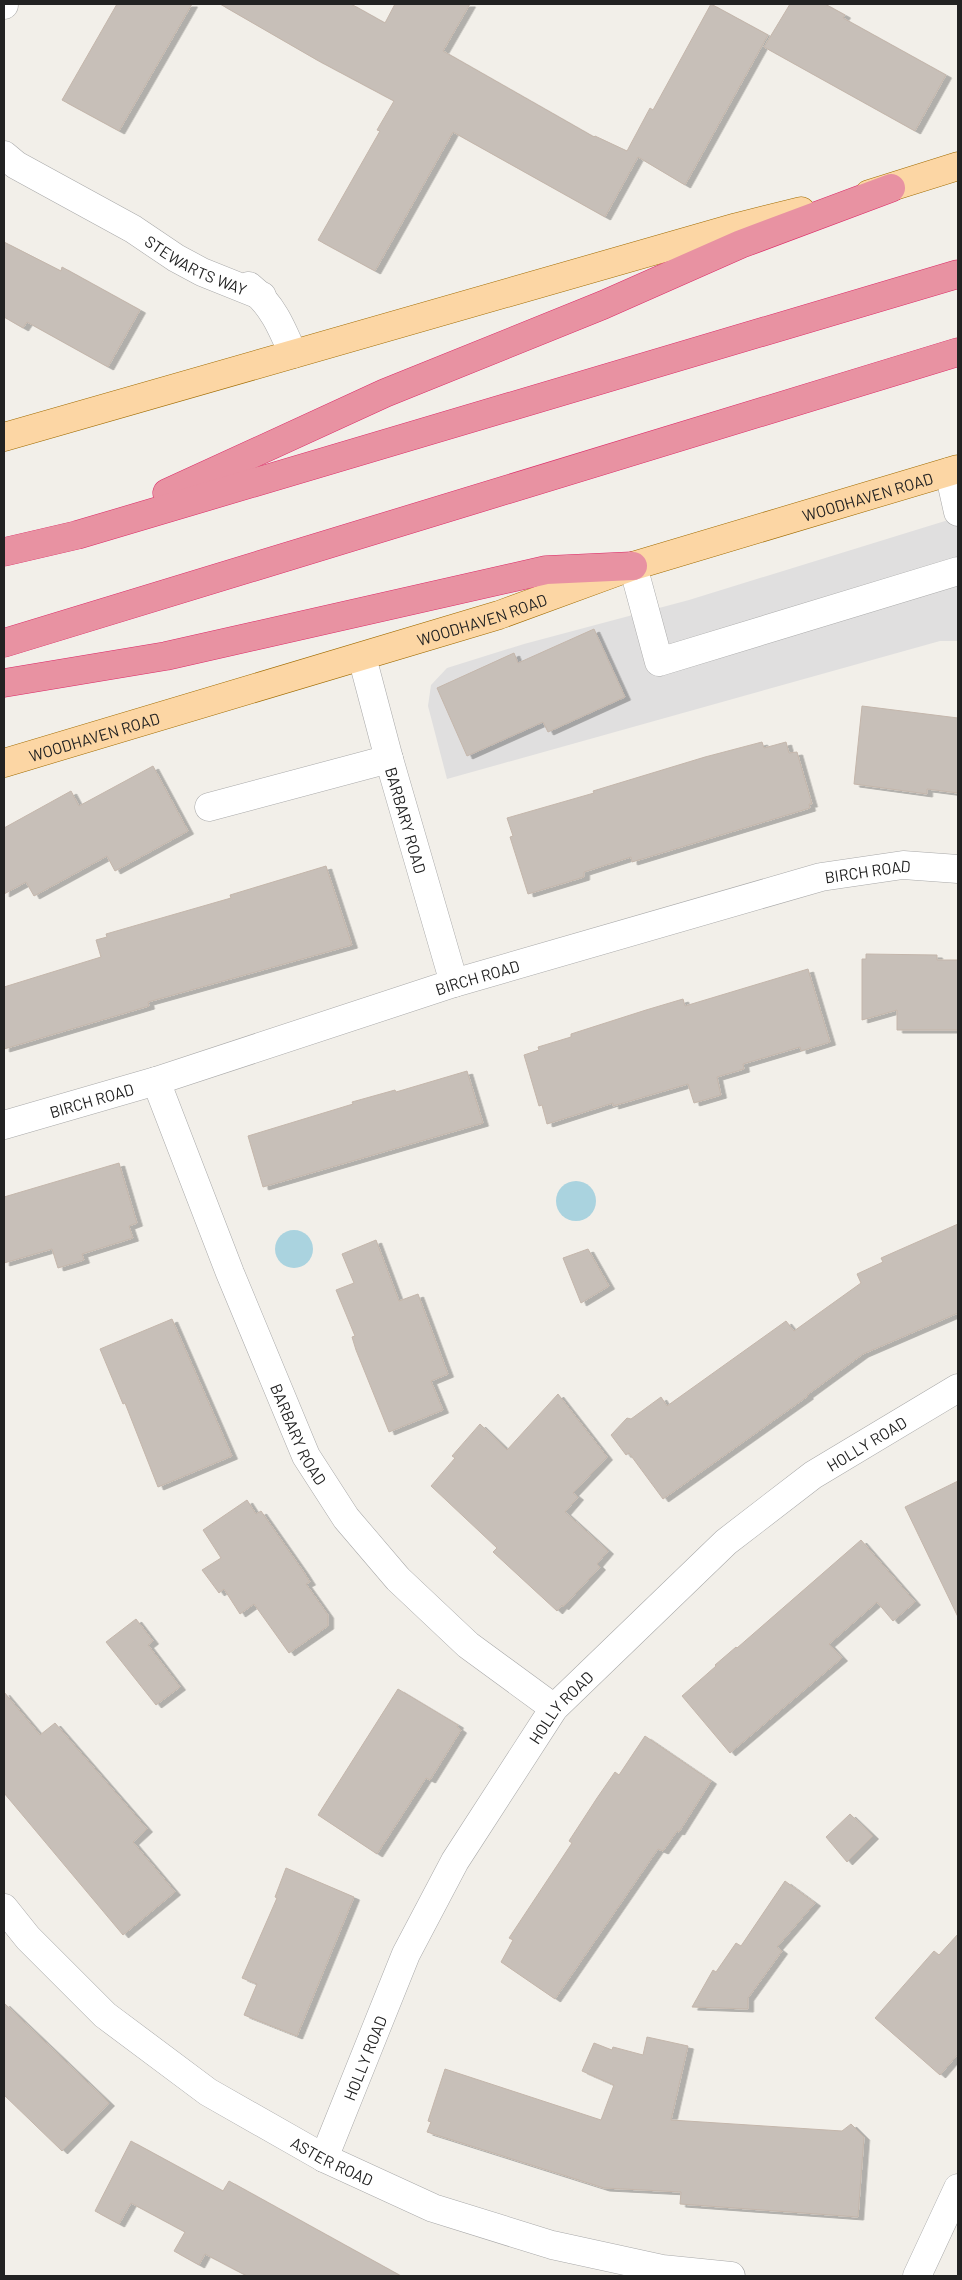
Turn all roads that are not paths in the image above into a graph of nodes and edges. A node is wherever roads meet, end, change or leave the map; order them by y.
1 (4, 155) edge
2 (958, 166) edge
3 (891, 188) junction
4 (958, 274) edge
5 (958, 352) edge
6 (293, 354) junction
7 (4, 437) edge
8 (954, 471) edge
9 (958, 512) edge
10 (77, 535) junction
11 (4, 552) edge
12 (633, 566) junction
13 (958, 571) edge
14 (4, 643) edge
15 (362, 657) junction
16 (4, 683) edge
17 (389, 759) junction
18 (4, 763) edge
19 (209, 807) dead end
20 (958, 869) edge
21 (454, 983) junction
22 (156, 1082) junction
23 (4, 1125) edge
24 (958, 1388) edge
25 (554, 1708) junction
26 (4, 1908) edge
27 (324, 2158) junction
28 (958, 2188) edge
29 (730, 2276) edge
30 (917, 2276) edge

1 - 6 street, STEWARTS WAY
2 - 3 main road
3 - 6 main road
3 - 10 highway
4 - 10 highway
5 - 14 highway
6 - 7 main road
8 - 9 street
8 - 12 main road, WOODHAVEN ROAD
10 - 11 highway
12 - 13 street
12 - 15 main road, WOODHAVEN ROAD
12 - 16 highway
15 - 17 street, BARBARY ROAD
15 - 18 main road, WOODHAVEN ROAD
17 - 19 street
17 - 21 street, BARBARY ROAD
20 - 21 street, BIRCH ROAD
21 - 22 street, BIRCH ROAD
22 - 23 street, BIRCH ROAD
22 - 25 street, BARBARY ROAD
24 - 25 street, HOLLY ROAD
25 - 27 street, HOLLY ROAD
26 - 27 street, ASTER ROAD
27 - 29 street, ASTER ROAD
28 - 30 street

